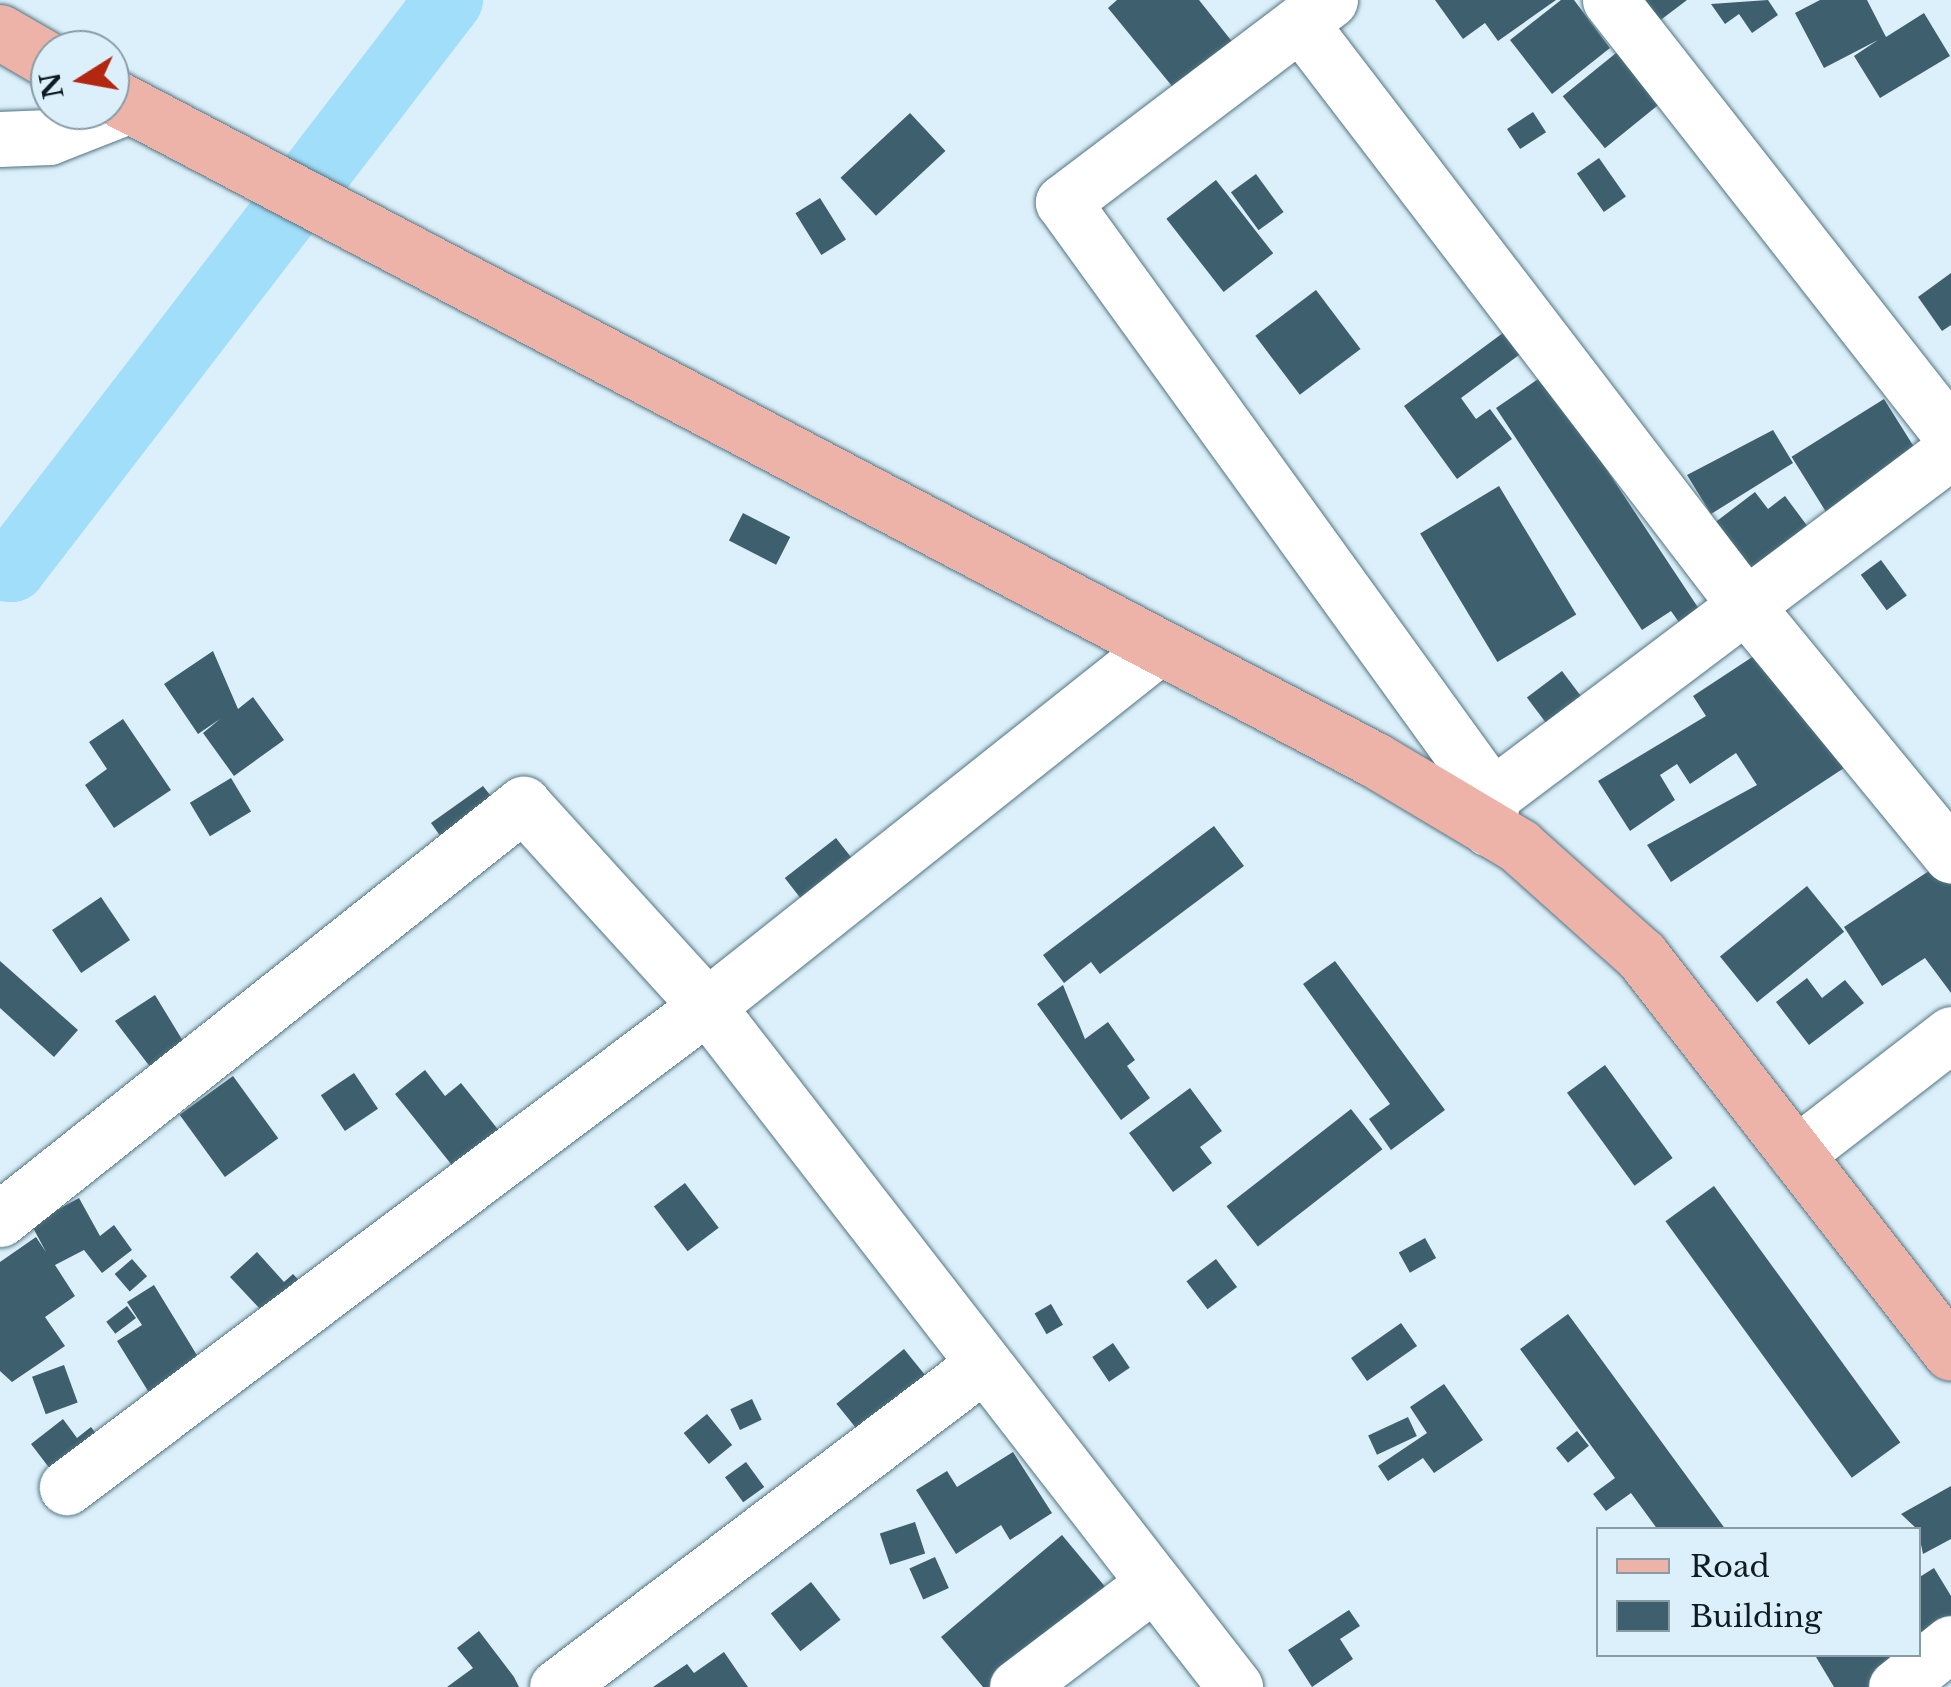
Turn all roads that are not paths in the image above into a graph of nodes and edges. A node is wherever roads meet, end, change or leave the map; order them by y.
1 (1610, 0) edge
2 (1315, 12) edge
3 (0, 32) edge
4 (30, 49) edge
5 (130, 106) edge
6 (62, 130) edge
7 (0, 139) edge
8 (1951, 435) edge
9 (1951, 451) edge
10 (1746, 606) junction
11 (1159, 646) junction
12 (1490, 812) junction
13 (1951, 856) edge
14 (707, 1006) junction
15 (1951, 1034) edge
16 (1796, 1154) junction
17 (0, 1220) edge
18 (1951, 1353) edge
19 (984, 1364) junction
20 (68, 1487) dead end
21 (1154, 1584) junction
22 (1951, 1644) edge
23 (557, 1687) edge
24 (1017, 1687) edge
25 (1234, 1687) edge
26 (1896, 1687) edge

1 - 8 street
2 - 10 street
2 - 12 street
3 - 4 main road
5 - 11 main road
6 - 7 street
9 - 10 street
10 - 12 street
10 - 13 street
11 - 12 main road
11 - 14 street
12 - 16 main road
14 - 17 street
14 - 19 street
14 - 20 street
15 - 16 street
16 - 18 main road
19 - 21 street
19 - 23 street
21 - 24 street
21 - 25 street
22 - 26 street

